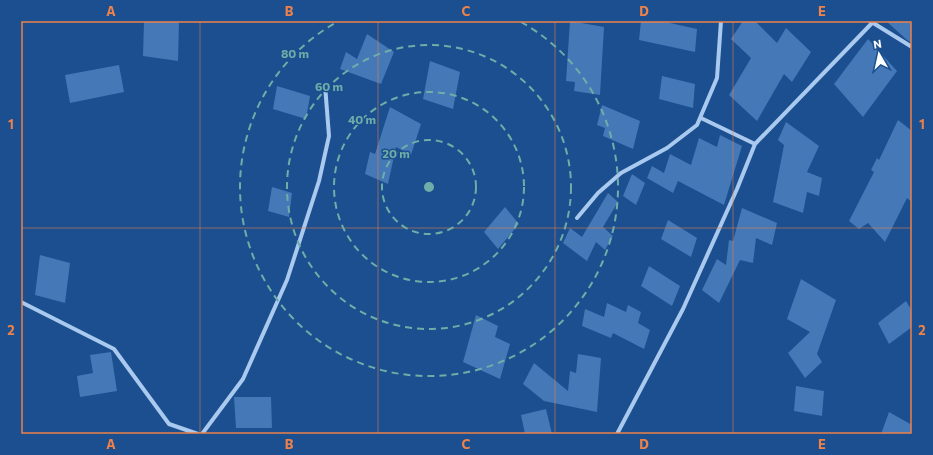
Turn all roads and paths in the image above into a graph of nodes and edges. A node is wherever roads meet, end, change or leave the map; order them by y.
1 (722, 21) edge
2 (872, 22) edge
3 (912, 47) edge
4 (325, 85) dead end
5 (701, 118) junction
6 (755, 144) junction
7 (576, 218) dead end
8 (21, 302) edge
9 (198, 434) edge
10 (202, 434) edge
11 (617, 434) edge

1 - 5 street
2 - 3 street
2 - 6 street
4 - 10 street
5 - 6 street
5 - 7 street
6 - 11 street
8 - 9 street

